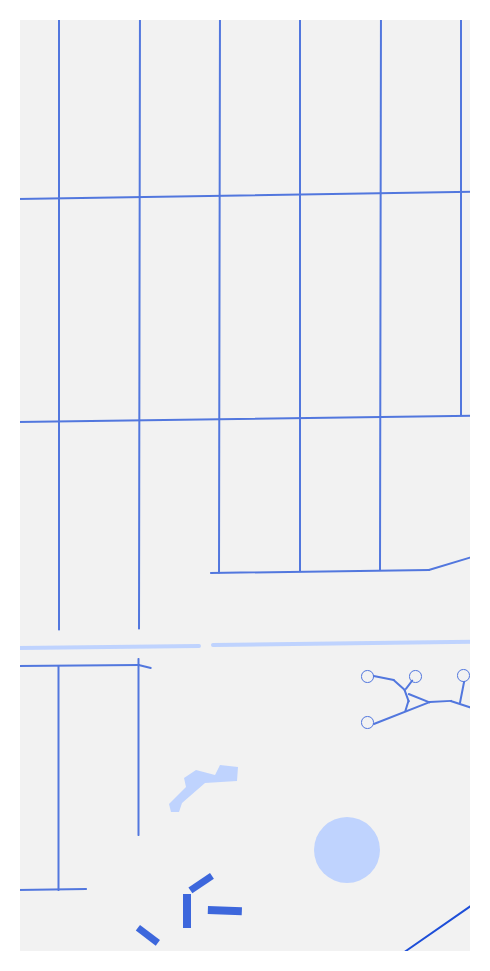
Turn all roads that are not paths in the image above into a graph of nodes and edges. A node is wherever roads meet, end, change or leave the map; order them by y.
1 (59, 18) edge
2 (140, 18) edge
3 (220, 18) edge
4 (300, 18) edge
5 (381, 18) edge
6 (461, 18) edge
7 (461, 192) junction
8 (472, 192) edge
9 (380, 193) junction
10 (300, 195) junction
11 (220, 196) junction
12 (140, 197) junction
13 (59, 198) junction
14 (18, 199) edge
15 (461, 416) junction
16 (472, 416) edge
17 (380, 417) junction
18 (300, 418) junction
19 (220, 419) junction
20 (139, 421) junction
21 (18, 422) edge
22 (59, 422) junction
23 (472, 557) edge
24 (380, 570) junction
25 (300, 572) junction
26 (211, 573) dead end
27 (219, 573) junction
28 (139, 629) dead end
29 (59, 630) dead end
30 (139, 659) dead end
31 (139, 665) junction
32 (18, 666) edge
33 (59, 666) junction
34 (151, 668) dead end
35 (374, 676) junction
36 (412, 681) dead end
37 (464, 682) dead end
38 (405, 690) junction
39 (408, 693) junction
40 (430, 702) junction
41 (460, 703) junction
42 (472, 708) edge
43 (403, 713) junction
44 (374, 724) dead end
45 (139, 835) dead end
46 (86, 889) dead end
47 (18, 890) edge
48 (59, 890) junction
49 (472, 905) edge
50 (403, 953) edge

1 - 13 street
2 - 12 street
3 - 11 street
4 - 10 street
5 - 9 street
6 - 7 street
7 - 8 street
7 - 9 street
7 - 15 street
9 - 10 street
9 - 17 street
10 - 11 street
10 - 18 street
11 - 12 street
11 - 19 street
12 - 13 street
12 - 20 street
13 - 14 street
13 - 22 street
15 - 16 street
15 - 17 street
17 - 18 street
17 - 24 street
18 - 19 street
18 - 25 street
19 - 20 street
19 - 27 street
20 - 22 street
20 - 28 street
21 - 22 street
22 - 29 street
23 - 24 street
24 - 25 street
25 - 27 street
26 - 27 street
30 - 31 street
31 - 33 street
31 - 34 street
31 - 45 street
32 - 33 street
33 - 48 street
35 - 35 street
35 - 38 street
36 - 38 street
37 - 41 street
38 - 39 street
39 - 40 street
39 - 43 street
40 - 41 street
40 - 43 street
41 - 42 street
43 - 44 street
46 - 48 street
47 - 48 street
49 - 50 main road

